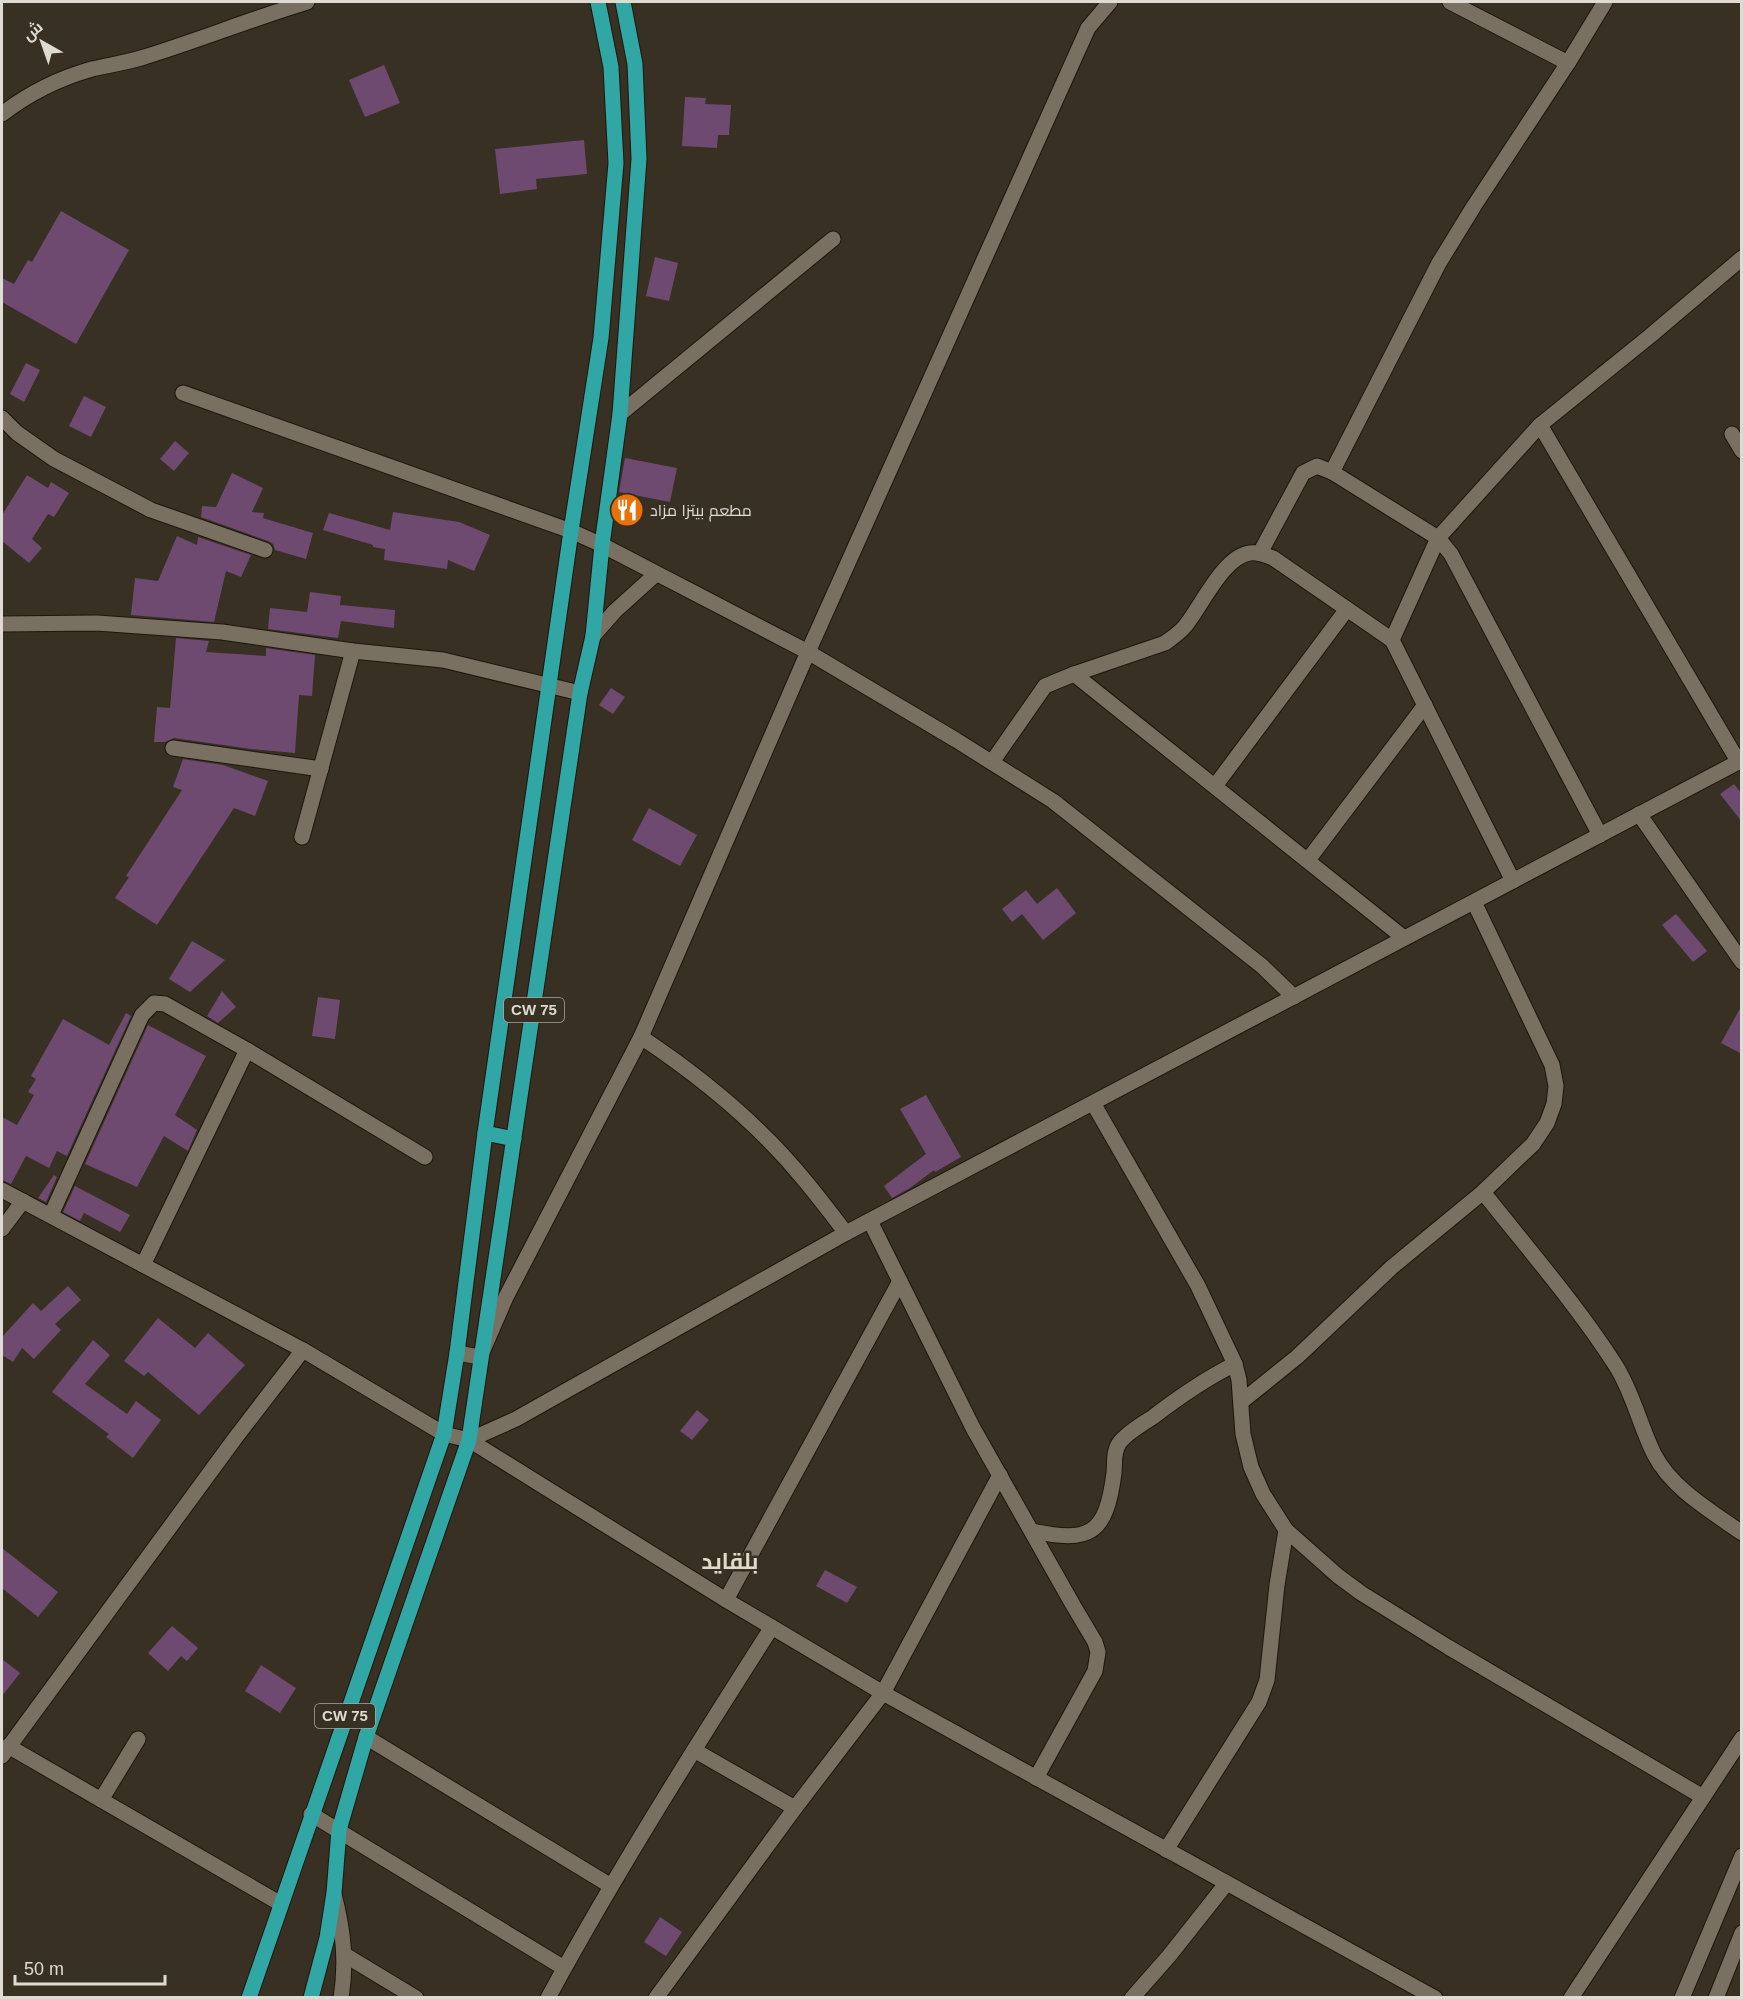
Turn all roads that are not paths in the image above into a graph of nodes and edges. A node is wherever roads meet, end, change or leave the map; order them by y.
1 (307, 2) edge
2 (598, 2) edge
3 (623, 2) edge
4 (1110, 2) edge
5 (1450, 2) edge
6 (1605, 2) edge
7 (1568, 63) junction
8 (2, 114) edge
9 (833, 238) dead end
10 (1742, 258) edge
11 (183, 393) dead end
12 (620, 414) junction
13 (2, 418) edge
14 (1540, 424) junction
15 (1732, 434) dead end
16 (1742, 451) edge
17 (1332, 472) junction
18 (571, 531) junction
19 (1438, 538) junction
20 (602, 545) junction
21 (265, 550) dead end
22 (1260, 553) junction
23 (656, 574) junction
24 (1347, 609) junction
25 (2, 624) edge
26 (592, 636) junction
27 (1392, 640) junction
28 (352, 651) junction
29 (808, 652) junction
30 (1074, 674) junction
31 (549, 686) junction
32 (580, 693) junction
33 (1425, 705) junction
34 (173, 748) dead end
35 (1740, 761) edge
36 (992, 762) junction
37 (321, 769) junction
38 (1215, 786) junction
39 (1639, 814) junction
40 (1600, 835) junction
41 (302, 837) dead end
42 (1308, 860) junction
43 (1513, 881) junction
44 (1474, 902) junction
45 (1404, 938) junction
46 (1742, 962) edge
47 (1294, 996) junction
48 (640, 1037) junction
49 (247, 1050) junction
50 (1093, 1103) junction
51 (485, 1134) junction
52 (514, 1139) junction
53 (425, 1157) dead end
54 (2, 1190) edge
55 (1483, 1192) junction
56 (23, 1201) junction
57 (51, 1215) junction
58 (870, 1221) junction
59 (2, 1229) edge
60 (846, 1233) junction
61 (143, 1264) junction
62 (900, 1281) junction
63 (303, 1350) junction
64 (457, 1353) junction
65 (480, 1357) junction
66 (1235, 1365) junction
67 (1241, 1402) junction
68 (444, 1434) junction
69 (470, 1440) junction
70 (1000, 1475) junction
71 (1286, 1530) junction
72 (1032, 1531) junction
73 (1742, 1533) edge
74 (726, 1600) junction
75 (772, 1627) junction
76 (883, 1693) junction
77 (366, 1737) junction
78 (1742, 1738) edge
79 (138, 1739) dead end
80 (694, 1750) junction
81 (5, 1751) edge
82 (1036, 1778) junction
83 (1703, 1797) junction
84 (101, 1800) junction
85 (795, 1808) junction
86 (311, 1814) junction
87 (339, 1830) junction
88 (1166, 1850) junction
89 (1742, 1856) edge
90 (1226, 1884) junction
91 (611, 1886) junction
92 (334, 1893) junction
93 (281, 1904) junction
94 (1742, 1933) edge
95 (345, 1955) junction
96 (564, 1968) junction
97 (249, 1998) edge
98 (311, 1998) edge
99 (341, 1998) edge
100 (416, 1998) edge
101 (548, 1998) edge
102 (656, 1998) edge
103 (1132, 1998) edge
104 (1435, 1998) edge
105 (1571, 1998) edge
106 (1682, 1998) edge
107 (1716, 1998) edge

1 - 8 street
2 - 18 main road, CW 75
3 - 12 main road, CW 75
4 - 29 street
5 - 7 street
6 - 7 street
7 - 17 street
9 - 12 street
10 - 14 street
11 - 18 street
12 - 20 main road, CW 75
13 - 21 street
14 - 19 street
14 - 35 street
15 - 16 street
17 - 19 street
17 - 22 street
18 - 20 street
18 - 31 main road, CW 75
19 - 27 street
19 - 40 street
20 - 23 street
20 - 26 main road, CW 75
22 - 24 street
22 - 30 street
23 - 26 street
23 - 29 street
24 - 27 street
24 - 38 street
25 - 28 street
26 - 32 main road, CW 75
27 - 33 street
28 - 31 street
28 - 37 street
29 - 36 street
29 - 48 street
30 - 36 street
30 - 38 street
31 - 32 street
31 - 51 main road, CW 75
32 - 52 main road, CW 75
33 - 42 street
33 - 43 street
34 - 37 street
35 - 39 street
36 - 47 street
37 - 41 street
38 - 42 street
39 - 40 street
39 - 46 street
40 - 43 street
42 - 45 street
43 - 44 street
44 - 45 street
44 - 55 street
45 - 47 street
47 - 50 street
48 - 60 street
48 - 65 street
49 - 53 street
49 - 57 street
49 - 61 street
50 - 58 street
50 - 66 street
51 - 52 main road
51 - 64 main road, CW 75
52 - 65 main road, CW 75
54 - 56 street
55 - 67 street
55 - 73 street
56 - 57 street
56 - 59 street
57 - 61 street
58 - 60 street
58 - 62 street
60 - 69 street
61 - 63 street
62 - 70 street
62 - 74 street
63 - 68 street
63 - 81 street
64 - 65 street
64 - 68 main road, CW 75
65 - 69 main road, CW 75
66 - 67 street
66 - 72 street
67 - 71 street
68 - 69 street
68 - 86 main road, CW 75
69 - 74 street
69 - 77 main road, CW 75
70 - 72 street
70 - 76 street
71 - 83 street
71 - 88 street
72 - 82 street
74 - 75 street
75 - 76 street
75 - 80 street
76 - 82 street
76 - 85 street
77 - 87 main road, CW 75
77 - 91 street
78 - 83 street
79 - 84 street
80 - 85 street
80 - 91 street
81 - 84 street
82 - 88 street
83 - 105 street
84 - 93 street
85 - 102 street
86 - 87 street
86 - 93 main road, CW 75
87 - 92 main road, CW 75
87 - 96 street
88 - 90 street
89 - 106 street
90 - 103 street
90 - 104 street
91 - 96 street
92 - 95 street
92 - 98 main road, CW 75
93 - 97 main road, CW 75
94 - 107 street
95 - 99 street
95 - 100 street
96 - 101 street

